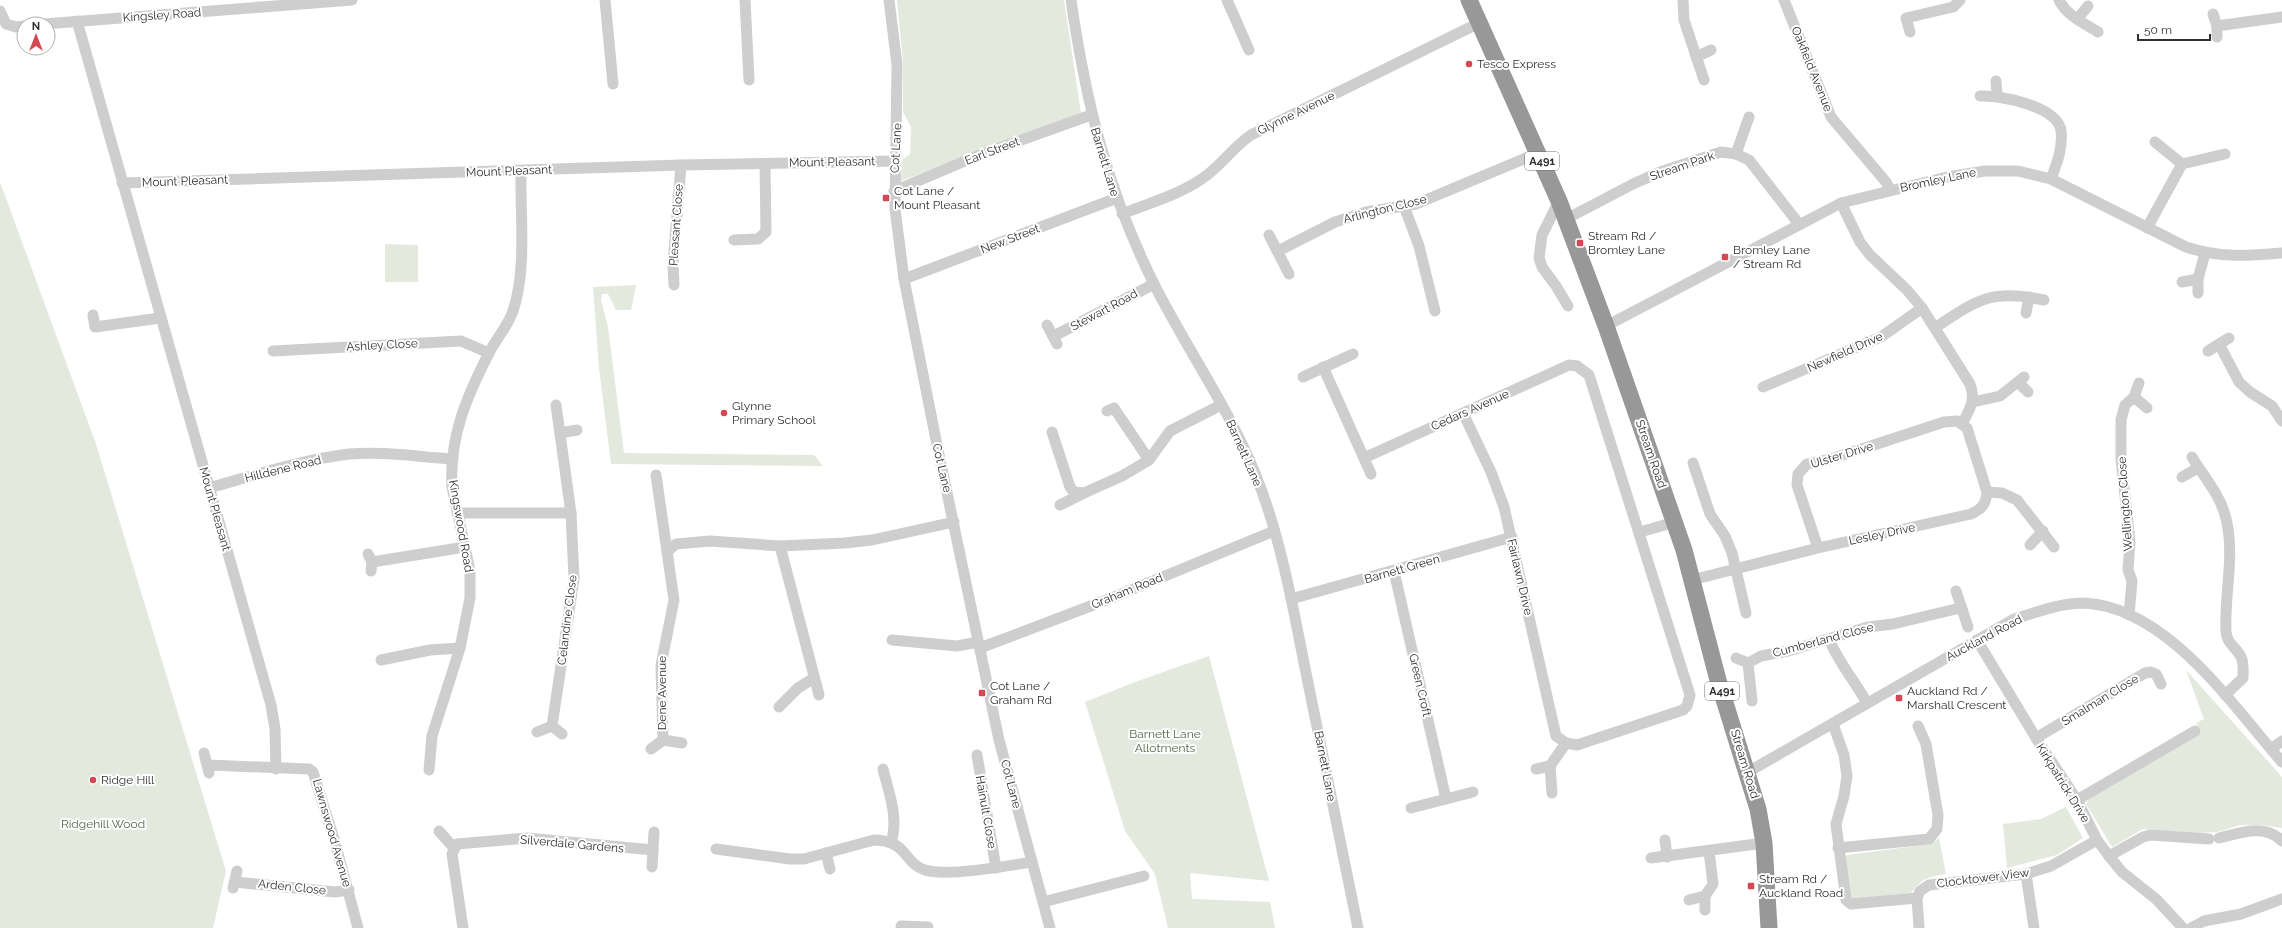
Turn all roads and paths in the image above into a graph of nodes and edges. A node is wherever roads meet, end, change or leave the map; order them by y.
1 (352, 0) edge
2 (605, 0) edge
3 (745, 0) edge
4 (889, 0) edge
5 (1071, 0) edge
6 (1227, 0) edge
7 (1469, 0) edge
8 (1682, 0) edge
9 (1784, 0) edge
10 (1960, 0) edge
11 (2059, 0) edge
12 (2088, 6) dead end
13 (0, 11) edge
14 (2213, 14) dead end
15 (2282, 17) edge
16 (2077, 20) junction
17 (77, 21) junction
18 (56, 23) edge
19 (1479, 23) junction
20 (16, 27) edge
21 (1910, 32) dead end
22 (2098, 32) dead end
23 (1249, 50) dead end
24 (1711, 50) dead end
25 (1696, 57) junction
26 (749, 80) dead end
27 (1704, 80) dead end
28 (1996, 81) dead end
29 (613, 84) dead end
30 (1997, 95) junction
31 (1980, 96) dead end
32 (1091, 115) junction
33 (1749, 117) dead end
34 (2155, 142) dead end
35 (1538, 152) junction
36 (1736, 154) junction
37 (2225, 154) dead end
38 (895, 161) junction
39 (765, 164) junction
40 (2182, 164) junction
41 (681, 166) junction
42 (521, 171) junction
43 (2051, 179) junction
44 (122, 183) junction
45 (1890, 190) junction
46 (894, 191) junction
47 (1116, 198) junction
48 (1559, 201) junction
49 (1841, 203) junction
50 (1404, 206) junction
51 (1122, 214) junction
52 (1566, 219) junction
53 (1800, 224) junction
54 (2147, 228) junction
55 (1268, 235) dead end
56 (734, 240) dead end
57 (1278, 251) junction
58 (2205, 253) junction
59 (2282, 253) edge
60 (1289, 274) dead end
61 (2198, 279) junction
62 (904, 280) junction
63 (2182, 282) dead end
64 (1154, 284) junction
65 (674, 285) dead end
66 (2198, 293) dead end
67 (2029, 297) junction
68 (2044, 300) dead end
69 (1568, 306) dead end
70 (1922, 308) junction
71 (1435, 311) dead end
72 (2026, 313) dead end
73 (93, 315) dead end
74 (160, 318) junction
75 (1047, 325) dead end
76 (1606, 326) junction
77 (1936, 326) junction
78 (2229, 338) dead end
79 (2219, 344) junction
80 (273, 351) dead end
81 (2208, 351) dead end
82 (489, 353) junction
83 (1353, 354) dead end
84 (1324, 367) junction
85 (1303, 377) dead end
86 (2139, 383) dead end
87 (1763, 387) dead end
88 (2028, 392) dead end
89 (2134, 397) junction
90 (1973, 402) junction
91 (556, 405) dead end
92 (1221, 405) junction
93 (2147, 408) dead end
94 (1107, 411) dead end
95 (1463, 413) junction
96 (2282, 421) edge
97 (1962, 424) junction
98 (578, 430) dead end
99 (1052, 432) dead end
100 (560, 433) junction
101 (2192, 456) dead end
102 (1364, 458) junction
103 (453, 459) junction
104 (1149, 460) junction
105 (1693, 463) dead end
106 (2198, 468) junction
107 (1371, 474) dead end
108 (656, 475) dead end
109 (2182, 477) dead end
110 (209, 488) junction
111 (1987, 492) junction
112 (1084, 494) junction
113 (1060, 505) dead end
114 (457, 513) junction
115 (571, 513) junction
116 (954, 522) junction
117 (1675, 522) junction
118 (1274, 531) junction
119 (2043, 531) junction
120 (1640, 532) junction
121 (1512, 537) junction
122 (2030, 545) dead end
123 (780, 546) junction
124 (465, 547) junction
125 (2054, 547) dead end
126 (1818, 548) junction
127 (667, 552) junction
128 (370, 563) dead end
129 (1737, 569) junction
130 (1394, 571) junction
131 (1692, 580) junction
132 (1956, 591) dead end
133 (1291, 599) junction
134 (1960, 608) junction
135 (1746, 613) dead end
136 (2129, 615) junction
137 (1968, 627) dead end
138 (1829, 639) junction
139 (892, 640) dead end
140 (1977, 640) junction
141 (979, 645) junction
142 (460, 648) junction
143 (1736, 658) dead end
144 (380, 661) dead end
145 (1748, 663) junction
146 (814, 678) junction
147 (2161, 684) dead end
148 (819, 695) dead end
149 (2225, 695) junction
150 (1752, 701) dead end
151 (1867, 703) junction
152 (779, 707) dead end
153 (1833, 724) junction
154 (552, 726) junction
155 (1918, 726) dead end
156 (2195, 731) dead end
157 (538, 732) dead end
158 (562, 734) dead end
159 (2036, 738) junction
160 (662, 740) junction
161 (2282, 741) edge
162 (682, 743) dead end
163 (1566, 743) junction
164 (651, 749) dead end
165 (2271, 750) junction
166 (204, 752) dead end
167 (977, 755) dead end
168 (2282, 762) edge
169 (1550, 766) junction
170 (276, 769) junction
171 (882, 769) dead end
172 (1536, 769) dead end
173 (429, 770) dead end
174 (1748, 772) junction
175 (1473, 792) dead end
176 (1552, 793) dead end
177 (1446, 799) junction
178 (2077, 800) junction
179 (1411, 808) dead end
180 (439, 831) dead end
181 (654, 832) dead end
182 (1665, 840) dead end
183 (2097, 840) junction
184 (2282, 841) edge
185 (1764, 842) junction
186 (891, 843) junction
187 (454, 848) junction
188 (1838, 848) junction
189 (716, 849) dead end
190 (652, 850) junction
191 (1709, 851) junction
192 (826, 853) junction
193 (2109, 856) junction
194 (1667, 857) junction
195 (1651, 858) dead end
196 (1031, 862) junction
197 (652, 867) dead end
198 (996, 868) junction
199 (830, 869) dead end
200 (238, 871) dead end
201 (2026, 874) junction
202 (1144, 876) dead end
203 (349, 890) junction
204 (1705, 896) junction
205 (1917, 898) junction
206 (2282, 899) edge
207 (1689, 900) dead end
208 (1043, 902) junction
209 (1705, 910) dead end
210 (909, 927) edge
211 (928, 927) dead end
212 (358, 928) edge
213 (463, 928) edge
214 (1050, 928) edge
215 (1358, 928) edge
216 (1770, 928) edge
217 (1919, 928) edge
218 (2034, 928) edge
219 (2183, 928) edge
220 (2191, 928) edge

1 - 17 street, Kingsley Road
2 - 29 street
3 - 26 street
4 - 38 street, Cot Lane
5 - 32 street, Barnett Lane
6 - 23 street
7 - 19 highway, Stream Road / A491
8 - 25 street
9 - 45 street, Oakfield Avenue
10 - 21 street
11 - 16 street
12 - 16 street
13 - 20 street
14 - 15 street
16 - 22 street
17 - 18 street, Kingsley Road
17 - 44 street, Mount Pleasant
19 - 35 highway, Stream Road / A491
19 - 51 street, Glynne Avenue
24 - 25 street
25 - 27 street
28 - 30 street
30 - 31 street
30 - 43 street
32 - 46 street, Earl Street
32 - 47 street, Barnett Lane
33 - 36 street
34 - 40 street
35 - 48 highway, Stream Road / A491
35 - 50 street, Arlington Close
36 - 52 street, Stream Park
36 - 53 street
37 - 40 street
38 - 39 street, Mount Pleasant
38 - 46 street, Cot Lane
39 - 41 street, Mount Pleasant
39 - 56 street
40 - 54 street
41 - 42 street, Mount Pleasant
41 - 65 street, Pleasant Close
42 - 44 street, Mount Pleasant
42 - 82 street, Kingswood Road
43 - 45 street, Bromley Lane
43 - 54 street, Bromley Lane
44 - 74 street, Mount Pleasant
45 - 49 street, Bromley Lane
46 - 62 street, Cot Lane
47 - 51 street, Barnett Lane
47 - 62 street, New Street
48 - 52 highway, Stream Road / A491
48 - 69 street
49 - 53 street, Bromley Lane
49 - 70 street
50 - 57 street, Arlington Close
50 - 71 street
51 - 64 street, Barnett Lane
52 - 76 highway, Stream Road / A491
53 - 76 street, Bromley Lane
54 - 58 street, Bromley Lane
55 - 57 street
57 - 60 street
58 - 59 street, Bromley Lane
58 - 61 street
61 - 63 street
61 - 66 street
62 - 116 street, Cot Lane
64 - 75 street, Stewart Road
64 - 92 street, Barnett Lane
67 - 68 street
67 - 72 street
67 - 77 street
70 - 77 street
70 - 87 street, Newfield Drive
73 - 74 street
74 - 110 street, Mount Pleasant
76 - 117 highway, Stream Road / A491
77 - 90 street
78 - 79 street
79 - 81 street
79 - 96 street
80 - 82 street, Ashley Close
82 - 103 street, Kingswood Road
83 - 84 street
84 - 85 street
84 - 102 street
86 - 89 street, Wellington Close
88 - 90 street
89 - 93 street
89 - 136 street, Wellington Close
90 - 97 street
91 - 100 street, Celandine Close
92 - 104 street
92 - 118 street, Barnett Lane
94 - 104 street
95 - 102 street, Cedars Avenue
95 - 120 street, Cedars Avenue
95 - 121 street, Fairlawn Drive
97 - 111 street
97 - 126 street, Ulster Drive
98 - 100 street
99 - 112 street
100 - 115 street, Celandine Close
101 - 106 street
102 - 107 street
103 - 110 street, Hilldene Road
103 - 114 street, Kingswood Road
104 - 112 street
105 - 129 street
106 - 109 street
106 - 149 street
108 - 127 street, Dene Avenue
110 - 170 street, Mount Pleasant
111 - 119 street
111 - 126 street, Lesley Drive
112 - 113 street
114 - 115 street
114 - 124 street, Kingswood Road
115 - 154 street, Celandine Close
116 - 123 street
116 - 141 street, Cot Lane
117 - 120 street
117 - 131 highway, Stream Road / A491
118 - 133 street, Barnett Lane
118 - 141 street, Graham Road
119 - 122 street
119 - 125 street
120 - 163 street
121 - 130 street, Barnett Green
121 - 163 street, Fairlawn Drive
123 - 127 street
123 - 146 street
124 - 128 street
124 - 142 street, Kingswood Road
126 - 129 street, Lesley Drive
127 - 160 street, Dene Avenue
129 - 131 street, Lesley Drive
129 - 135 street
130 - 133 street, Barnett Green
130 - 177 street, Green Croft
131 - 174 highway, Stream Road / A491
132 - 134 street
133 - 215 street, Barnett Lane
134 - 137 street
134 - 138 street, Cumberland Close
136 - 140 street, Auckland Road
136 - 149 street, Auckland Road
138 - 145 street, Cumberland Close
138 - 151 street
139 - 141 street, Graham Road
140 - 151 street, Auckland Road
140 - 159 street, Kirkpatrick Drive
141 - 196 street, Cot Lane
142 - 144 street
142 - 173 street, Kingswood Road
143 - 145 street
145 - 150 street
146 - 148 street
146 - 152 street
147 - 159 street, Smalman Close
149 - 165 street, Auckland Road
151 - 153 street, Auckland Road
153 - 174 street, Auckland Road
153 - 188 street
154 - 157 street
154 - 158 street
155 - 188 street
156 - 178 street
159 - 178 street, Kirkpatrick Drive
160 - 162 street, Dene Avenue
160 - 164 street, Dene Avenue
161 - 165 street
163 - 169 street
165 - 168 street, Auckland Road
166 - 170 street, Lawnswood Avenue
167 - 198 street, Hainult Close
169 - 172 street
169 - 176 street
170 - 203 street, Lawnswood Avenue
171 - 186 street
174 - 185 highway, Stream Road / A491
175 - 177 street
177 - 179 street
178 - 183 street, Kirkpatrick Drive
180 - 187 street
181 - 190 street
182 - 194 street
183 - 193 street, Kirkpatrick Drive
183 - 201 street, Clocktower View
184 - 193 street
185 - 191 street
185 - 216 highway, Stream Road / A491
186 - 192 street
186 - 198 street
187 - 190 street, Silverdale Gardens
187 - 213 street
188 - 205 street
189 - 192 street
190 - 197 street
191 - 194 street
191 - 204 street
192 - 199 street
193 - 219 street, Kirkpatrick Drive
194 - 195 street
196 - 198 street
196 - 208 street, Cot Lane
200 - 203 street, Arden Close
201 - 205 street, Clocktower View
201 - 218 street
202 - 208 street
203 - 212 street, Lawnswood Avenue
204 - 207 street
204 - 209 street
205 - 217 street
206 - 220 street
208 - 214 street, Cot Lane
210 - 211 street

